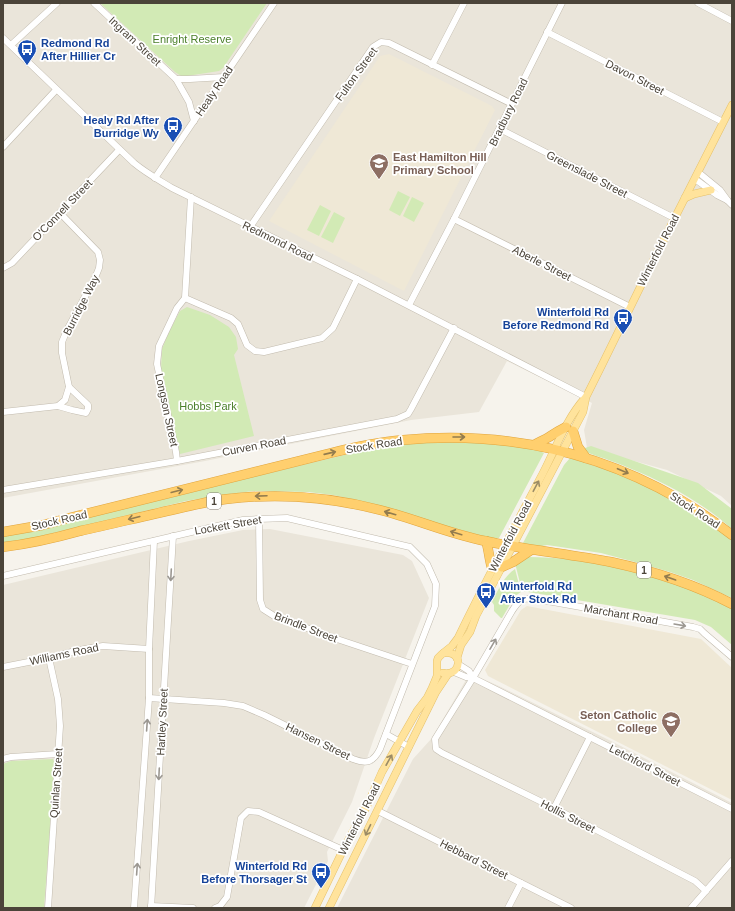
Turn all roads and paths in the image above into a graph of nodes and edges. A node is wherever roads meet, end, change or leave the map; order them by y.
1 (57, 3) edge
2 (94, 3) edge
3 (274, 3) edge
4 (464, 3) edge
5 (562, 3) edge
6 (698, 3) edge
7 (732, 21) edge
8 (547, 32) junction
9 (3, 38) edge
10 (11, 45) junction
11 (432, 65) junction
12 (224, 77) junction
13 (176, 79) junction
14 (56, 90) junction
15 (512, 104) junction
16 (732, 105) edge
17 (194, 121) junction
18 (724, 122) junction
19 (500, 129) junction
20 (3, 147) edge
21 (119, 150) junction
22 (697, 176) junction
23 (155, 178) junction
24 (711, 190) junction
25 (191, 197) junction
26 (685, 198) junction
27 (730, 203) edge
28 (60, 213) junction
29 (674, 218) junction
30 (454, 219) junction
31 (250, 227) junction
32 (3, 268) edge
33 (358, 279) junction
34 (185, 298) junction
35 (409, 305) junction
36 (630, 307) junction
37 (454, 328) junction
38 (70, 388) junction
39 (586, 397) junction
40 (58, 406) junction
41 (3, 412) edge
42 (569, 429) junction
43 (534, 445) junction
44 (559, 451) junction
45 (586, 458) junction
46 (177, 461) junction
47 (3, 490) edge
48 (259, 519) junction
49 (3, 532) edge
50 (732, 535) edge
51 (173, 536) junction
52 (154, 541) junction
53 (486, 541) junction
54 (509, 546) junction
55 (3, 547) edge
56 (531, 550) junction
57 (502, 567) junction
58 (492, 568) junction
59 (3, 576) edge
60 (732, 604) edge
61 (435, 606) joint
62 (149, 649) junction
63 (444, 653) junction
64 (732, 656) edge
65 (49, 658) junction
66 (458, 661) junction
67 (412, 664) junction
68 (3, 667) edge
69 (438, 667) junction
70 (451, 673) junction
71 (474, 678) junction
72 (149, 698) junction
73 (164, 699) junction
74 (386, 734) junction
75 (590, 737) junction
76 (435, 739) joint
77 (399, 741) junction
78 (409, 746) junction
79 (58, 754) junction
80 (3, 759) edge
81 (554, 808) junction
82 (732, 809) edge
83 (378, 811) junction
84 (343, 850) junction
85 (732, 861) edge
86 (521, 883) junction
87 (706, 891) junction
88 (151, 907) edge
89 (48, 908) edge
90 (134, 908) edge
91 (193, 908) edge
92 (215, 908) edge
93 (315, 908) edge
94 (329, 908) edge
95 (508, 908) edge
96 (571, 908) edge
97 (691, 908) edge

1 - 10 street
2 - 13 street, Ingram Street
3 - 12 street, Healy Road
4 - 11 street
5 - 8 street, Bradbury Road
6 - 7 street
8 - 15 street, Bradbury Road
8 - 18 street, Davon Street
9 - 10 street, Redmond Road
10 - 14 street, Redmond Road
11 - 15 street, Fulton Street
11 - 31 street, Fulton Street
12 - 13 street
12 - 17 street, Healy Road
13 - 17 street, Ingram Street
14 - 20 street
14 - 21 street, Redmond Road
15 - 19 street, Bradbury Road
16 - 18 main road, Winterfold Road
17 - 23 street, Healy Road
18 - 22 main road, Winterfold Road
19 - 29 street, Greenslade Street
19 - 30 street, Bradbury Road
21 - 23 street, Redmond Road
21 - 28 street, O'Connell Street
22 - 24 street
22 - 26 main road, Winterfold Road
22 - 27 street
23 - 25 street, Redmond Road
24 - 26 main road
24 - 27 street
25 - 31 street, Redmond Road
25 - 34 street
26 - 29 main road, Winterfold Road
28 - 32 street, O'Connell Street
28 - 38 street, Burridge Way
29 - 36 main road, Winterfold Road
30 - 35 street, Bradbury Road
30 - 36 street, Aberle Street
31 - 33 street, Redmond Road
33 - 34 street
33 - 35 street, Redmond Road
34 - 46 street, Longson Street
35 - 37 street, Redmond Road
36 - 39 main road, Winterfold Road
37 - 39 street, Redmond Road
37 - 46 street, Curven Road
38 - 40 street
38 - 40 street
39 - 42 main road, Winterfold Road
40 - 41 street
42 - 43 highway
42 - 44 main road, Winterfold Road
42 - 45 highway
43 - 44 highway, Stock Road / 1
49 -> 43 highway, Stock Road / 1
44 - 45 highway, Stock Road / 1
44 - 54 main road, Winterfold Road
45 -> 50 highway, Stock Road / 1
46 - 47 street, Curven Road
48 - 51 street, Lockett Street
48 - 61 street, Lockett Street
48 - 67 street, Brindle Street
51 - 52 street, Lockett Street
51 -> 73 street, Hartley Street
52 - 59 street, Lockett Street
52 - 62 street, Hartley Street
53 - 54 highway, Stock Road / 1
53 -> 55 highway, Stock Road / 1
53 - 58 highway
54 - 56 highway, Stock Road / 1
54 - 57 main road, Winterfold Road
54 - 58 main road, Winterfold Road
56 - 57 highway
60 -> 56 highway, Stock Road / 1
57 - 66 main road, Winterfold Road
58 - 63 main road, Winterfold Road
61 - 67 street, Hansen Street
62 - 65 street, Williams Road
62 - 72 street, Hartley Street
63 - 66 main road
63 - 69 main road
71 -> 64 street, Marchant Road
65 - 68 street, Williams Road
65 - 79 street, Quinlan Street
66 - 70 main road
66 - 71 street, Letchford Street
67 - 74 street, Hansen Street
69 - 70 main road
69 - 77 main road, Winterfold Road
70 - 71 street, Letchford Street
70 - 78 main road, Winterfold Road
71 - 75 street, Letchford Street
71 - 76 street, Marchant Road
72 - 73 street, Hansen Street
90 -> 72 street, Hartley Street
73 - 74 street, Hansen Street
73 -> 88 street, Hartley Street
74 - 77 street
75 - 81 street
75 - 82 street, Letchford Street
76 - 81 street, Hollis Street
77 - 78 street
84 -> 77 main road, Winterfold Road
78 - 83 main road, Winterfold Road
79 - 80 street
79 - 89 street, Quinlan Street
81 - 87 street, Hollis Street
83 - 86 street, Hebbard Street
83 -> 94 main road, Winterfold Road
84 - 92 street
84 - 93 main road, Winterfold Road
85 - 87 street
86 - 95 street
86 - 96 street, Hebbard Street
87 - 97 street
88 - 91 street

